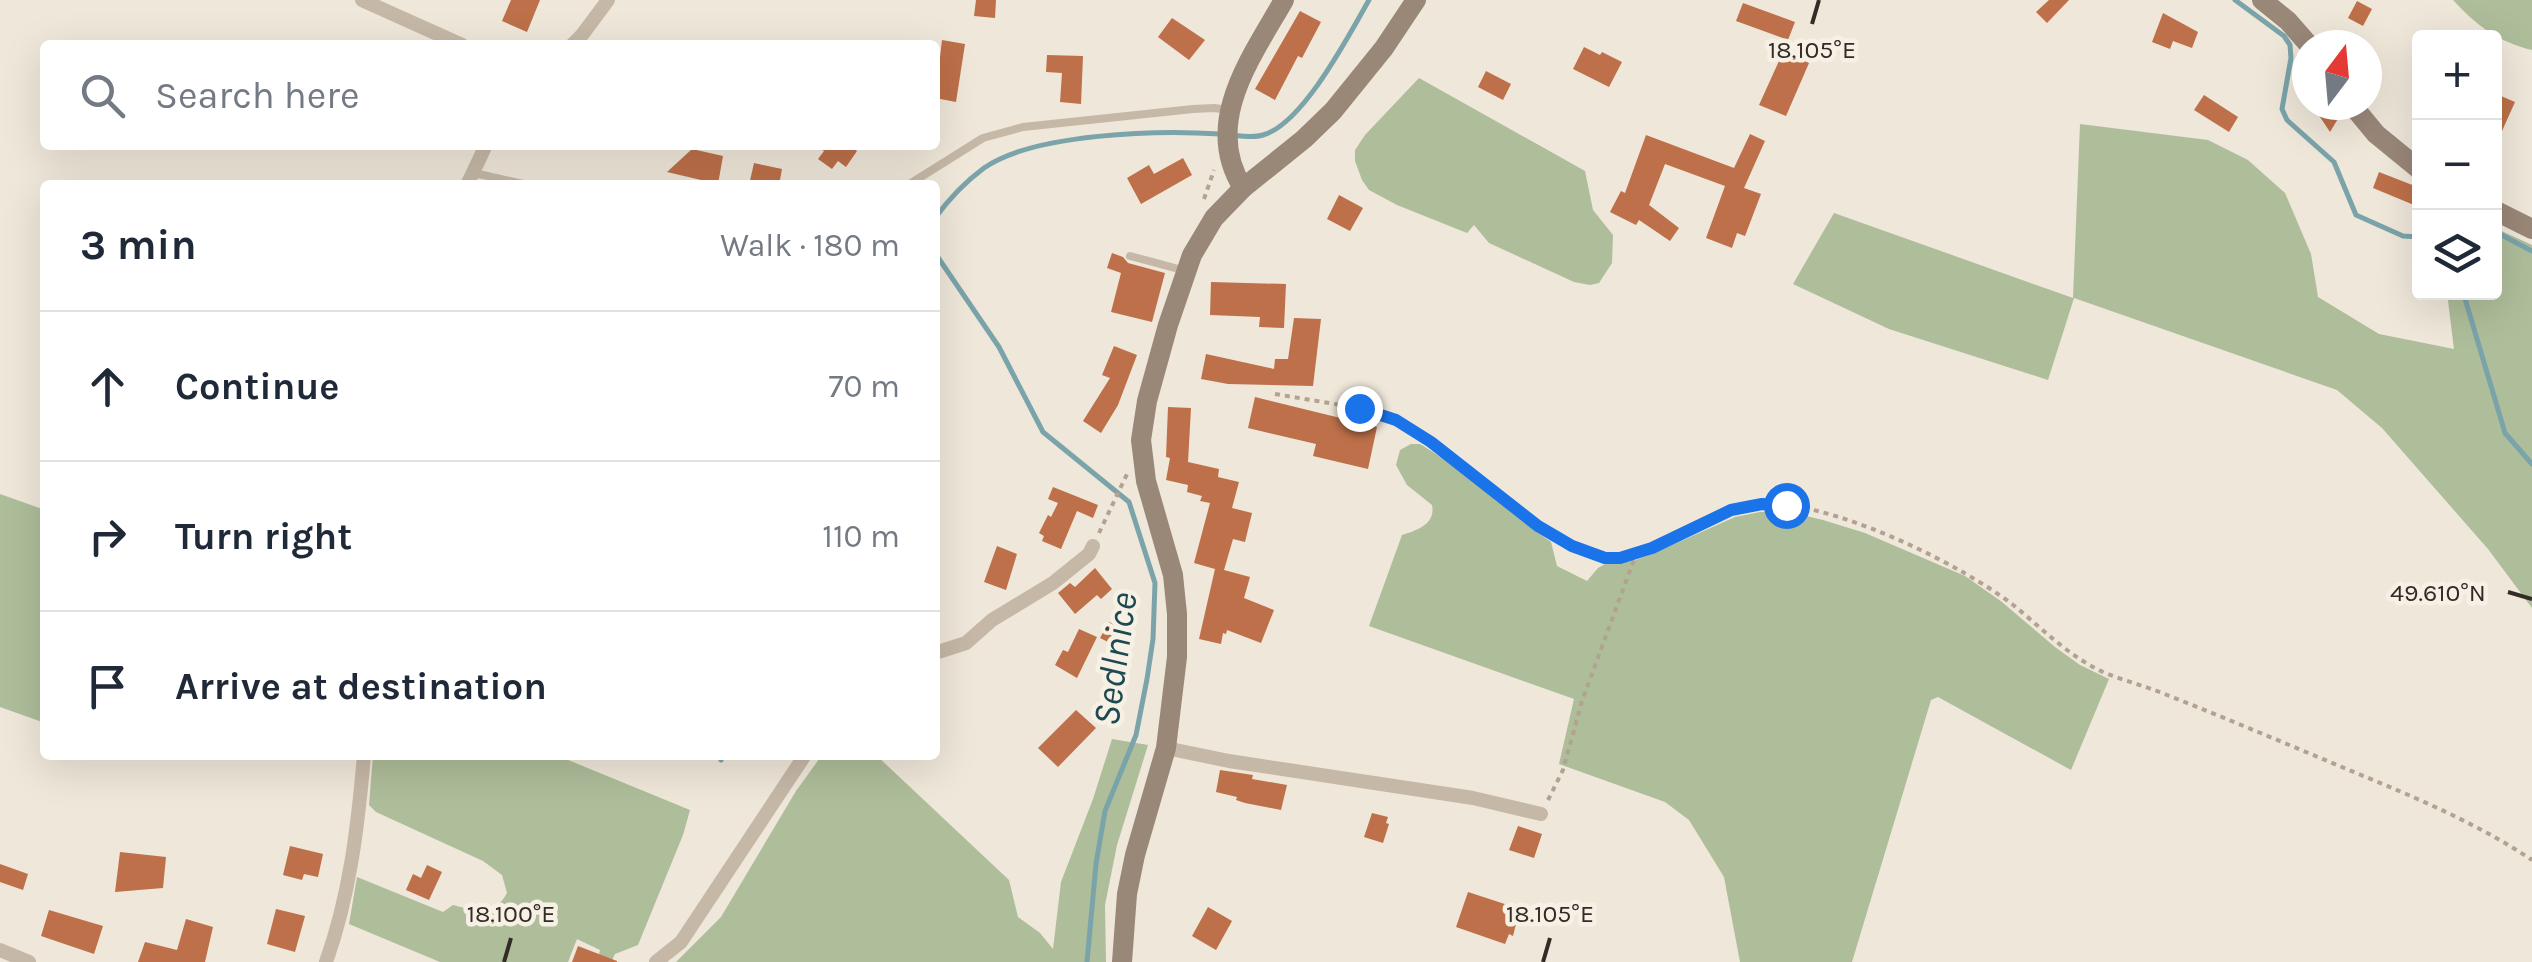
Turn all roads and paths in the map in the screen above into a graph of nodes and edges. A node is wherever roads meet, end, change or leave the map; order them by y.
1 (362, 0) edge
2 (608, 0) edge
3 (1284, 0) edge
4 (1416, 0) edge
5 (2262, 0) edge
6 (2295, 30) edge
7 (451, 40) edge
8 (576, 40) edge
9 (1228, 114) junction
10 (2364, 120) edge
11 (484, 150) edge
12 (2412, 163) edge
13 (470, 179) edge
14 (916, 180) edge
15 (1243, 188) junction
16 (2502, 214) edge
17 (2532, 229) edge
18 (1130, 256) dead end
19 (1186, 271) junction
20 (1275, 394) dead end
21 (1125, 477) dead end
22 (1093, 546) joint
23 (1636, 554) junction
24 (940, 651) edge
25 (1166, 748) junction
26 (364, 760) edge
27 (802, 760) edge
28 (1542, 814) joint
29 (2532, 860) edge
30 (0, 950) edge
31 (29, 962) edge
32 (326, 962) edge
33 (656, 962) edge
34 (1122, 962) edge

1 - 7 street
2 - 8 street
3 - 9 main road
4 - 15 main road
5 - 6 main road
9 - 14 lane
9 - 15 main road
10 - 12 main road
11 - 13 street
15 - 19 main road
16 - 17 main road
18 - 19 lane
19 - 25 main road
20 - 23 path
21 - 22 path
22 - 24 street
23 - 28 path
23 - 29 path
25 - 28 street
25 - 34 main road
26 - 32 street
27 - 33 street
30 - 31 street

